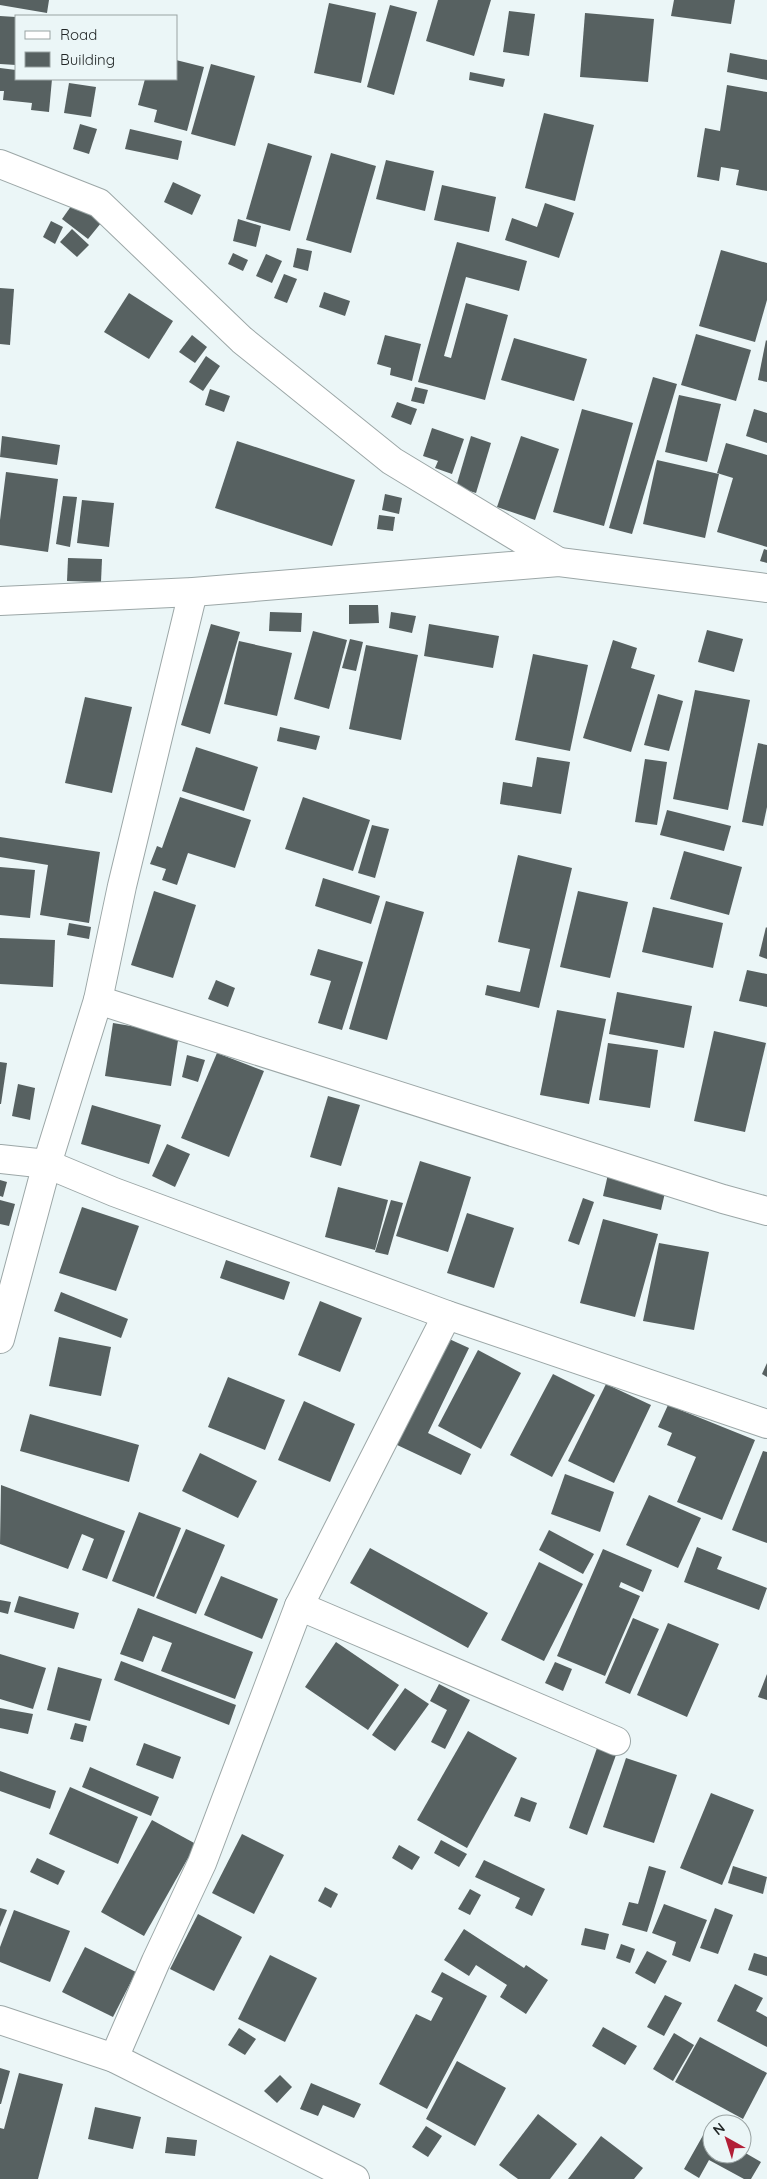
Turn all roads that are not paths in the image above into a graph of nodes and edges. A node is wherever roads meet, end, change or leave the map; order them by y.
1 (0, 164) edge
2 (559, 562) junction
3 (767, 588) edge
4 (193, 592) junction
5 (0, 600) edge
6 (98, 1000) junction
7 (0, 1159) edge
8 (47, 1164) junction
9 (767, 1211) edge
10 (447, 1315) junction
11 (0, 1339) edge
12 (767, 1424) edge
13 (299, 1606) junction
14 (616, 1741) dead end
15 (0, 2020) edge
16 (114, 2058) junction
17 (355, 2179) edge

1 - 2 street
2 - 3 street
2 - 4 street
4 - 5 street
4 - 6 street
6 - 8 street
6 - 9 street
7 - 8 street
8 - 10 street
8 - 11 street
10 - 12 street
10 - 13 street
13 - 14 street
13 - 16 street
15 - 16 street
16 - 17 street

